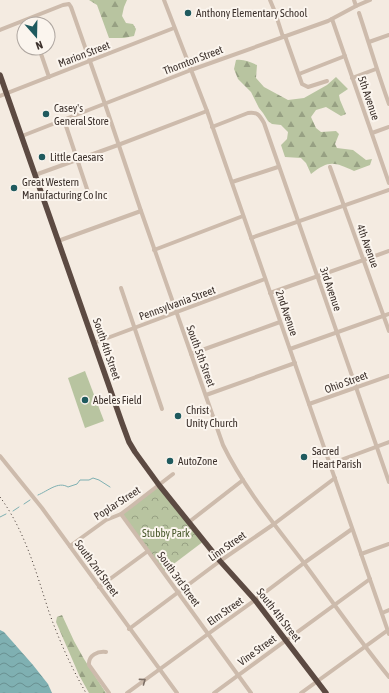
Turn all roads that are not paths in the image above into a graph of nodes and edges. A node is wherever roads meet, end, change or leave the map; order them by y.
1 (164, 0) edge
2 (270, 0) edge
3 (354, 0) edge
4 (370, 0) edge
5 (356, 6) junction
6 (359, 13) dead end
7 (37, 16) edge
8 (332, 19) junction
9 (16, 24) edge
10 (174, 28) junction
11 (0, 30) edge
12 (389, 35) edge
13 (284, 36) junction
14 (369, 42) junction
15 (42, 56) edge
16 (345, 56) junction
17 (90, 61) junction
18 (376, 69) junction
19 (191, 70) junction
20 (299, 74) junction
21 (0, 75) edge
22 (49, 77) junction
23 (352, 78) junction
24 (326, 81) dead end
25 (7, 94) junction
26 (0, 96) edge
27 (105, 104) junction
28 (389, 104) edge
29 (207, 111) junction
30 (64, 120) junction
31 (212, 127) junction
32 (389, 127) edge
33 (372, 133) junction
34 (22, 136) junction
35 (118, 145) junction
36 (78, 160) junction
37 (278, 167) junction
38 (330, 167) dead end
39 (35, 175) junction
40 (232, 182) junction
41 (389, 182) edge
42 (389, 190) edge
43 (89, 195) dead end
44 (344, 206) junction
45 (141, 211) junction
46 (243, 216) junction
47 (298, 222) junction
48 (251, 238) junction
49 (58, 241) junction
50 (154, 250) junction
51 (389, 251) edge
52 (364, 260) junction
53 (317, 276) junction
54 (265, 279) junction
55 (122, 288) dead end
56 (270, 293) junction
57 (176, 312) junction
58 (389, 314) edge
59 (384, 316) junction
60 (280, 322) junction
61 (134, 328) junction
62 (389, 331) edge
63 (337, 332) junction
64 (94, 343) junction
65 (290, 349) junction
66 (191, 354) junction
67 (294, 363) junction
68 (389, 376) edge
69 (356, 388) junction
70 (206, 396) junction
71 (309, 404) junction
72 (162, 409) dead end
73 (389, 442) edge
74 (376, 447) junction
75 (0, 456) edge
76 (330, 464) junction
77 (173, 474) dead end
78 (335, 478) junction
79 (243, 480) junction
80 (389, 482) edge
81 (160, 485) junction
82 (121, 514) junction
83 (189, 522) junction
84 (274, 524) junction
85 (352, 529) junction
86 (389, 544) edge
87 (70, 546) junction
88 (148, 551) junction
89 (361, 554) junction
90 (220, 561) junction
91 (304, 563) junction
92 (370, 579) junction
93 (99, 587) junction
94 (178, 592) junction
95 (255, 600) junction
96 (334, 604) junction
97 (389, 610) edge
98 (382, 613) junction
99 (129, 629) junction
100 (388, 632) edge
101 (208, 634) junction
102 (286, 640) junction
103 (365, 646) junction
104 (106, 652) dead end
105 (160, 669) junction
106 (238, 675) junction
107 (389, 677) edge
108 (317, 681) junction
109 (109, 693) edge
110 (126, 693) edge
111 (177, 693) edge
112 (214, 693) edge
113 (251, 693) edge
114 (301, 693) edge
115 (326, 693) edge

1 - 10 street, 2nd Avenue
2 - 13 street
3 - 5 street
4 - 5 street, Thornton Street
5 - 8 street, Thornton Street
6 - 14 street
7 - 17 street, South 5th Street
8 - 13 street, Thornton Street
8 - 16 street, 5th Avenue
9 - 11 street
10 - 17 street, Marion Street
10 - 19 street, 2nd Avenue
12 - 14 street
13 - 19 street, Thornton Street
13 - 20 street
14 - 18 street
15 - 22 street
16 - 20 street
16 - 23 street, 5th Avenue
17 - 22 street, Marion Street
17 - 27 street, South 5th Street
18 - 23 street
18 - 28 street
19 - 27 street, Thornton Street
19 - 29 street, 2nd Avenue
20 - 24 street
21 - 25 highway, South 4th Street
22 - 25 street, Marion Street
23 - 33 street, 5th Avenue
25 - 26 street, Marion Street
25 - 34 highway, South 4th Street
27 - 30 street, Thornton Street
27 - 35 street, South 5th Street
29 - 31 street, 2nd Avenue
29 - 35 street
30 - 34 street, Thornton Street
30 - 36 street
31 - 37 street, 3rd Avenue
31 - 40 street, 2nd Avenue
32 - 33 street
33 - 41 street, 5th Avenue
34 - 39 highway, South 4th Street
35 - 36 street
35 - 45 street, South 5th Street
36 - 39 street
36 - 43 street
37 - 40 street
37 - 47 street, 3rd Avenue
38 - 44 street, 4th Avenue
39 - 49 highway, South 4th Street
40 - 46 street, 2nd Avenue
42 - 44 street
44 - 47 street
44 - 52 street, 4th Avenue
45 - 49 street
45 - 50 street, South 5th Street
46 - 48 street, 2nd Avenue
46 - 50 street
47 - 48 street
47 - 53 street, 3rd Avenue
48 - 54 street, 2nd Avenue
49 - 64 highway, South 4th Street
50 - 57 street, South 5th Street
51 - 52 street
52 - 53 street
52 - 59 street, 4th Avenue
53 - 56 street
53 - 63 street, 3rd Avenue
54 - 56 street, 2nd Avenue
54 - 57 street, Pennsylvania Street
55 - 61 street
56 - 60 street, 2nd Avenue
57 - 61 street, Pennsylvania Street
57 - 66 street, South 5th Street
58 - 59 street
59 - 62 street, 4th Avenue
59 - 63 street
60 - 65 street, 2nd Avenue
60 - 66 street
61 - 64 street, Pennsylvania Street
61 - 72 street
63 - 65 street
63 - 69 street, 3rd Avenue
64 - 81 highway, South 4th Street
65 - 67 street, 2nd Avenue
66 - 70 street, South 5th Street
67 - 70 street
67 - 71 street, 2nd Avenue
68 - 69 street, Ohio Street
69 - 71 street, Ohio Street
69 - 74 street, 3rd Avenue
70 - 79 street, South 5th Street
71 - 76 street, 2nd Avenue
73 - 74 street
74 - 76 street
74 - 80 street, 3rd Avenue
75 - 87 street, South 2nd Street
76 - 78 street, 2nd Avenue
77 - 81 street, Poplar Street
78 - 84 street, Linn Street
78 - 85 street, 2nd Avenue
79 - 83 street
79 - 84 street, South 5th Street
81 - 82 street, Poplar Street
81 - 83 highway, South 4th Street
82 - 87 street, Poplar Street
82 - 88 street, South 3rd Street
83 - 90 highway, South 4th Street
84 - 90 street, Linn Street
84 - 91 street, South 5th Street
85 - 89 street, 2nd Avenue
85 - 91 street, Elm Street
86 - 89 street
87 - 93 street, South 2nd Street
88 - 93 street
88 - 94 street, South 3rd Street
89 - 92 street, 2nd Avenue
90 - 94 street, Linn Street
90 - 95 highway, South 4th Street
91 - 95 street, Elm Street
91 - 96 street, South 5th Street
92 - 96 street, Vine Street
92 - 98 street, 2nd Avenue
93 - 99 street, South 2nd Street
94 - 99 street, Linn Street
94 - 101 street, South 3rd Street
95 - 101 street, Elm Street
95 - 102 highway, South 4th Street
96 - 102 street, Vine Street
96 - 103 street, South 5th Street
97 - 98 street
98 - 100 street, 2nd Avenue
99 - 105 street, South 2nd Street
100 - 103 street
101 - 105 street, Elm Street
101 - 106 street, South 3rd Street
102 - 106 street, Vine Street
102 - 108 highway, South 4th Street
103 - 107 street, South 5th Street
103 - 108 street
104 - 109 street
110 -> 105 street, Elm Street
105 - 111 street, South 2nd Street
106 - 112 street, Vine Street
106 - 113 street, South 3rd Street
108 - 114 street
108 - 115 highway, South 4th Street

